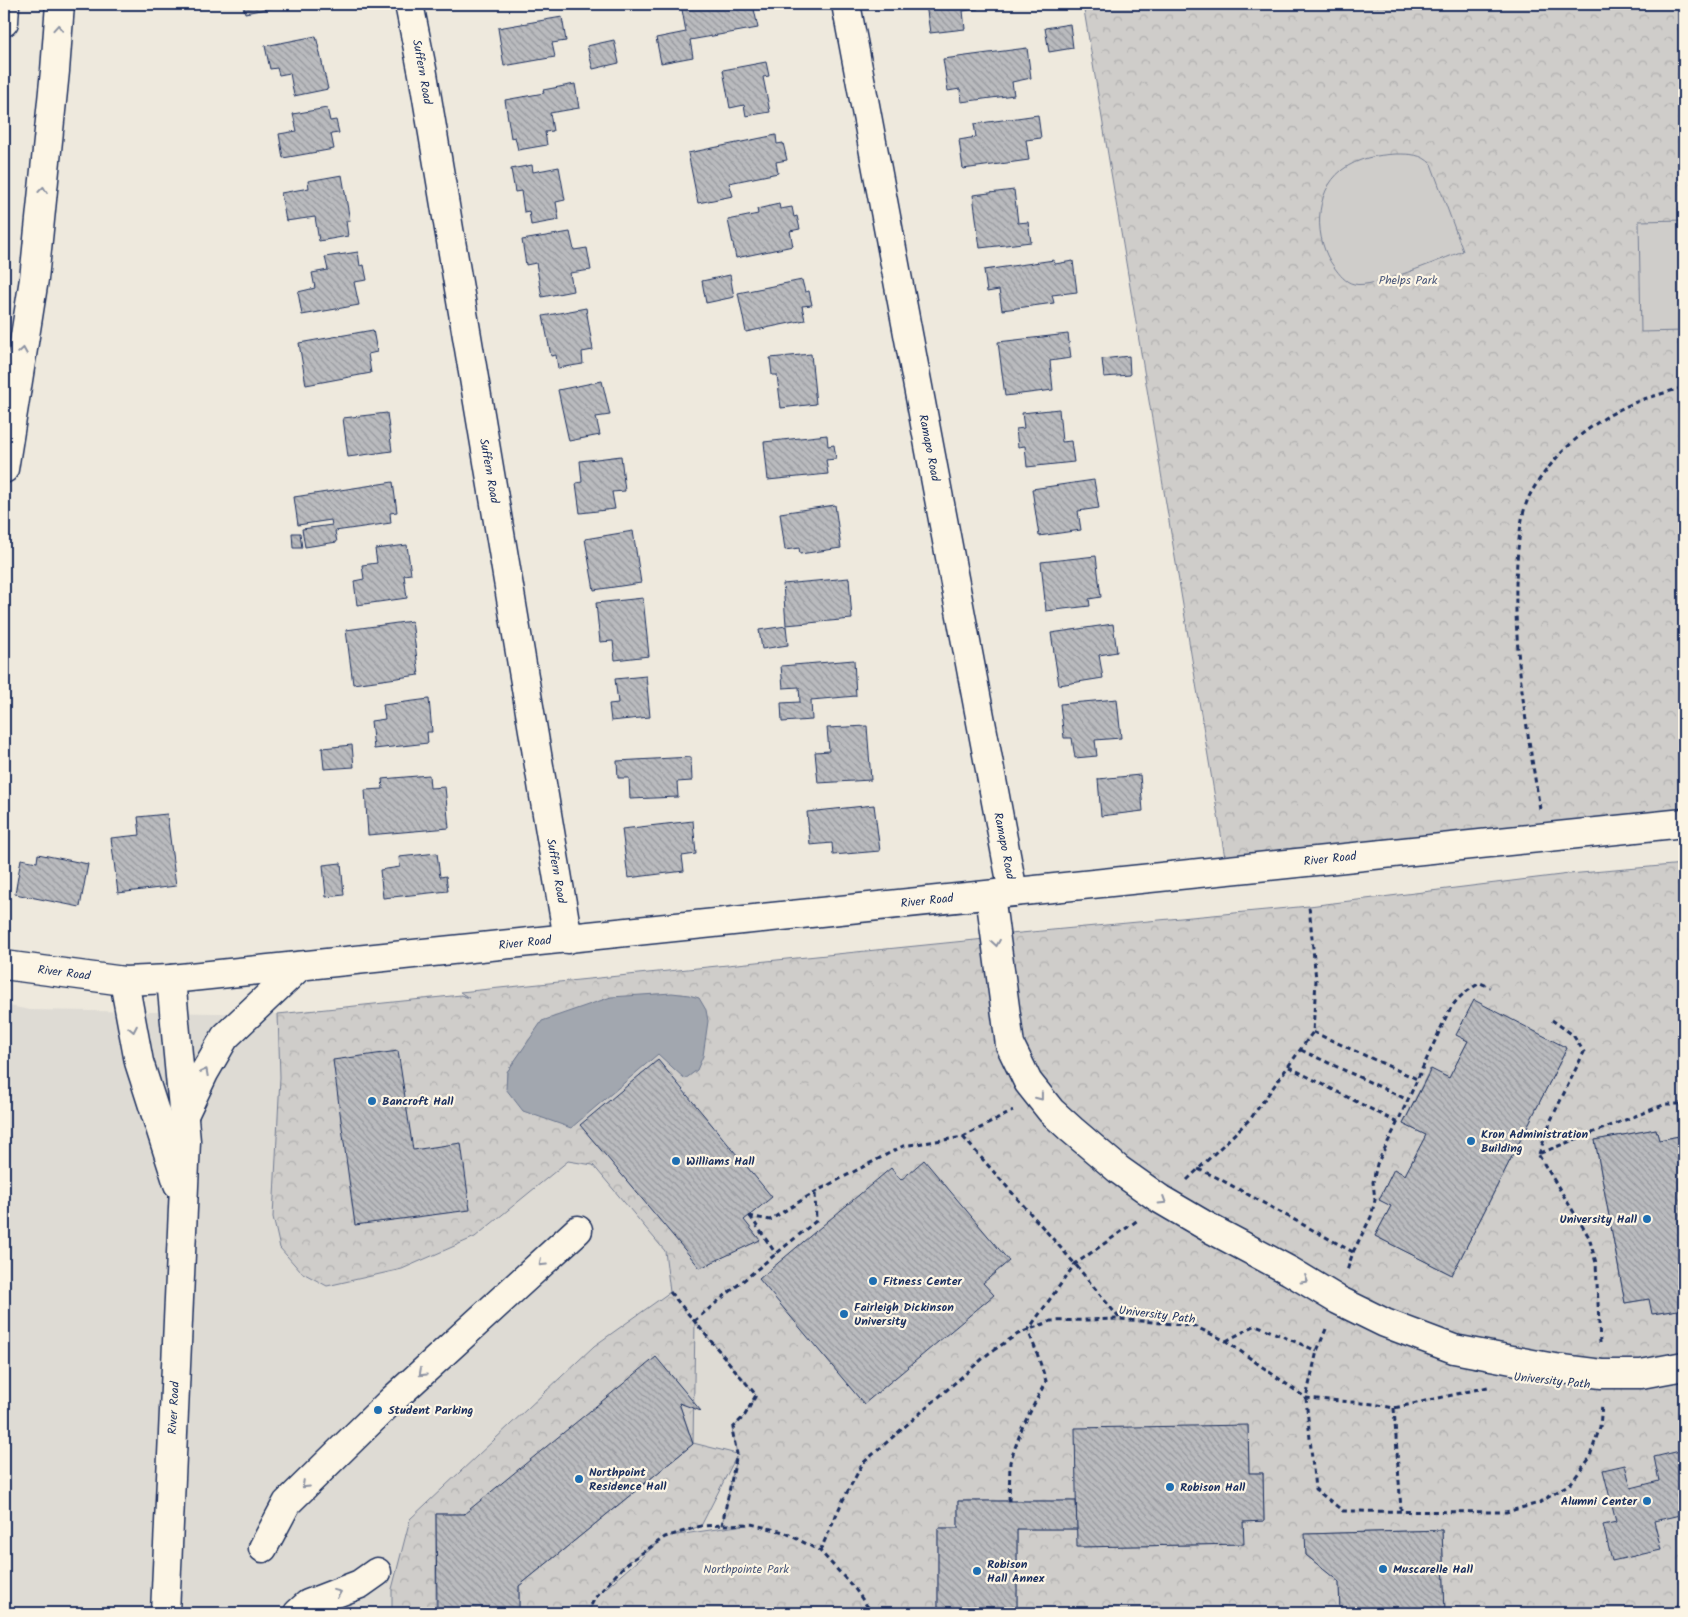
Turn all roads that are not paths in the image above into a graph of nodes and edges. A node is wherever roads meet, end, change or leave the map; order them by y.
1 (5, 4) edge
2 (60, 4) edge
3 (409, 4) edge
4 (846, 4) edge
5 (4, 22) edge
6 (4, 469) edge
7 (1684, 823) edge
8 (1001, 894) junction
9 (568, 939) junction
10 (4, 965) edge
11 (300, 966) junction
12 (170, 980) junction
13 (124, 981) junction
14 (184, 1116) junction
15 (184, 1202) junction
16 (578, 1230) dead end
17 (1684, 1366) edge
18 (263, 1548) dead end
19 (377, 1572) dead end
20 (165, 1613) edge
21 (298, 1613) edge

1 - 5 main road
6 -> 2 main road
3 - 9 main road, Suffern Road
4 - 8 main road, Ramapo Road
7 - 8 main road, River Road
8 - 9 main road, River Road
8 -> 17 main road, Ramapo Road
9 - 11 main road, River Road
10 - 13 main road, River Road
11 - 12 main road, River Road
14 -> 11 main road
12 - 13 main road, River Road
12 - 14 main road, River Road
13 -> 15 main road, River Road
14 - 15 main road, River Road
15 - 20 main road, River Road
16 -> 18 main road
21 -> 19 main road

